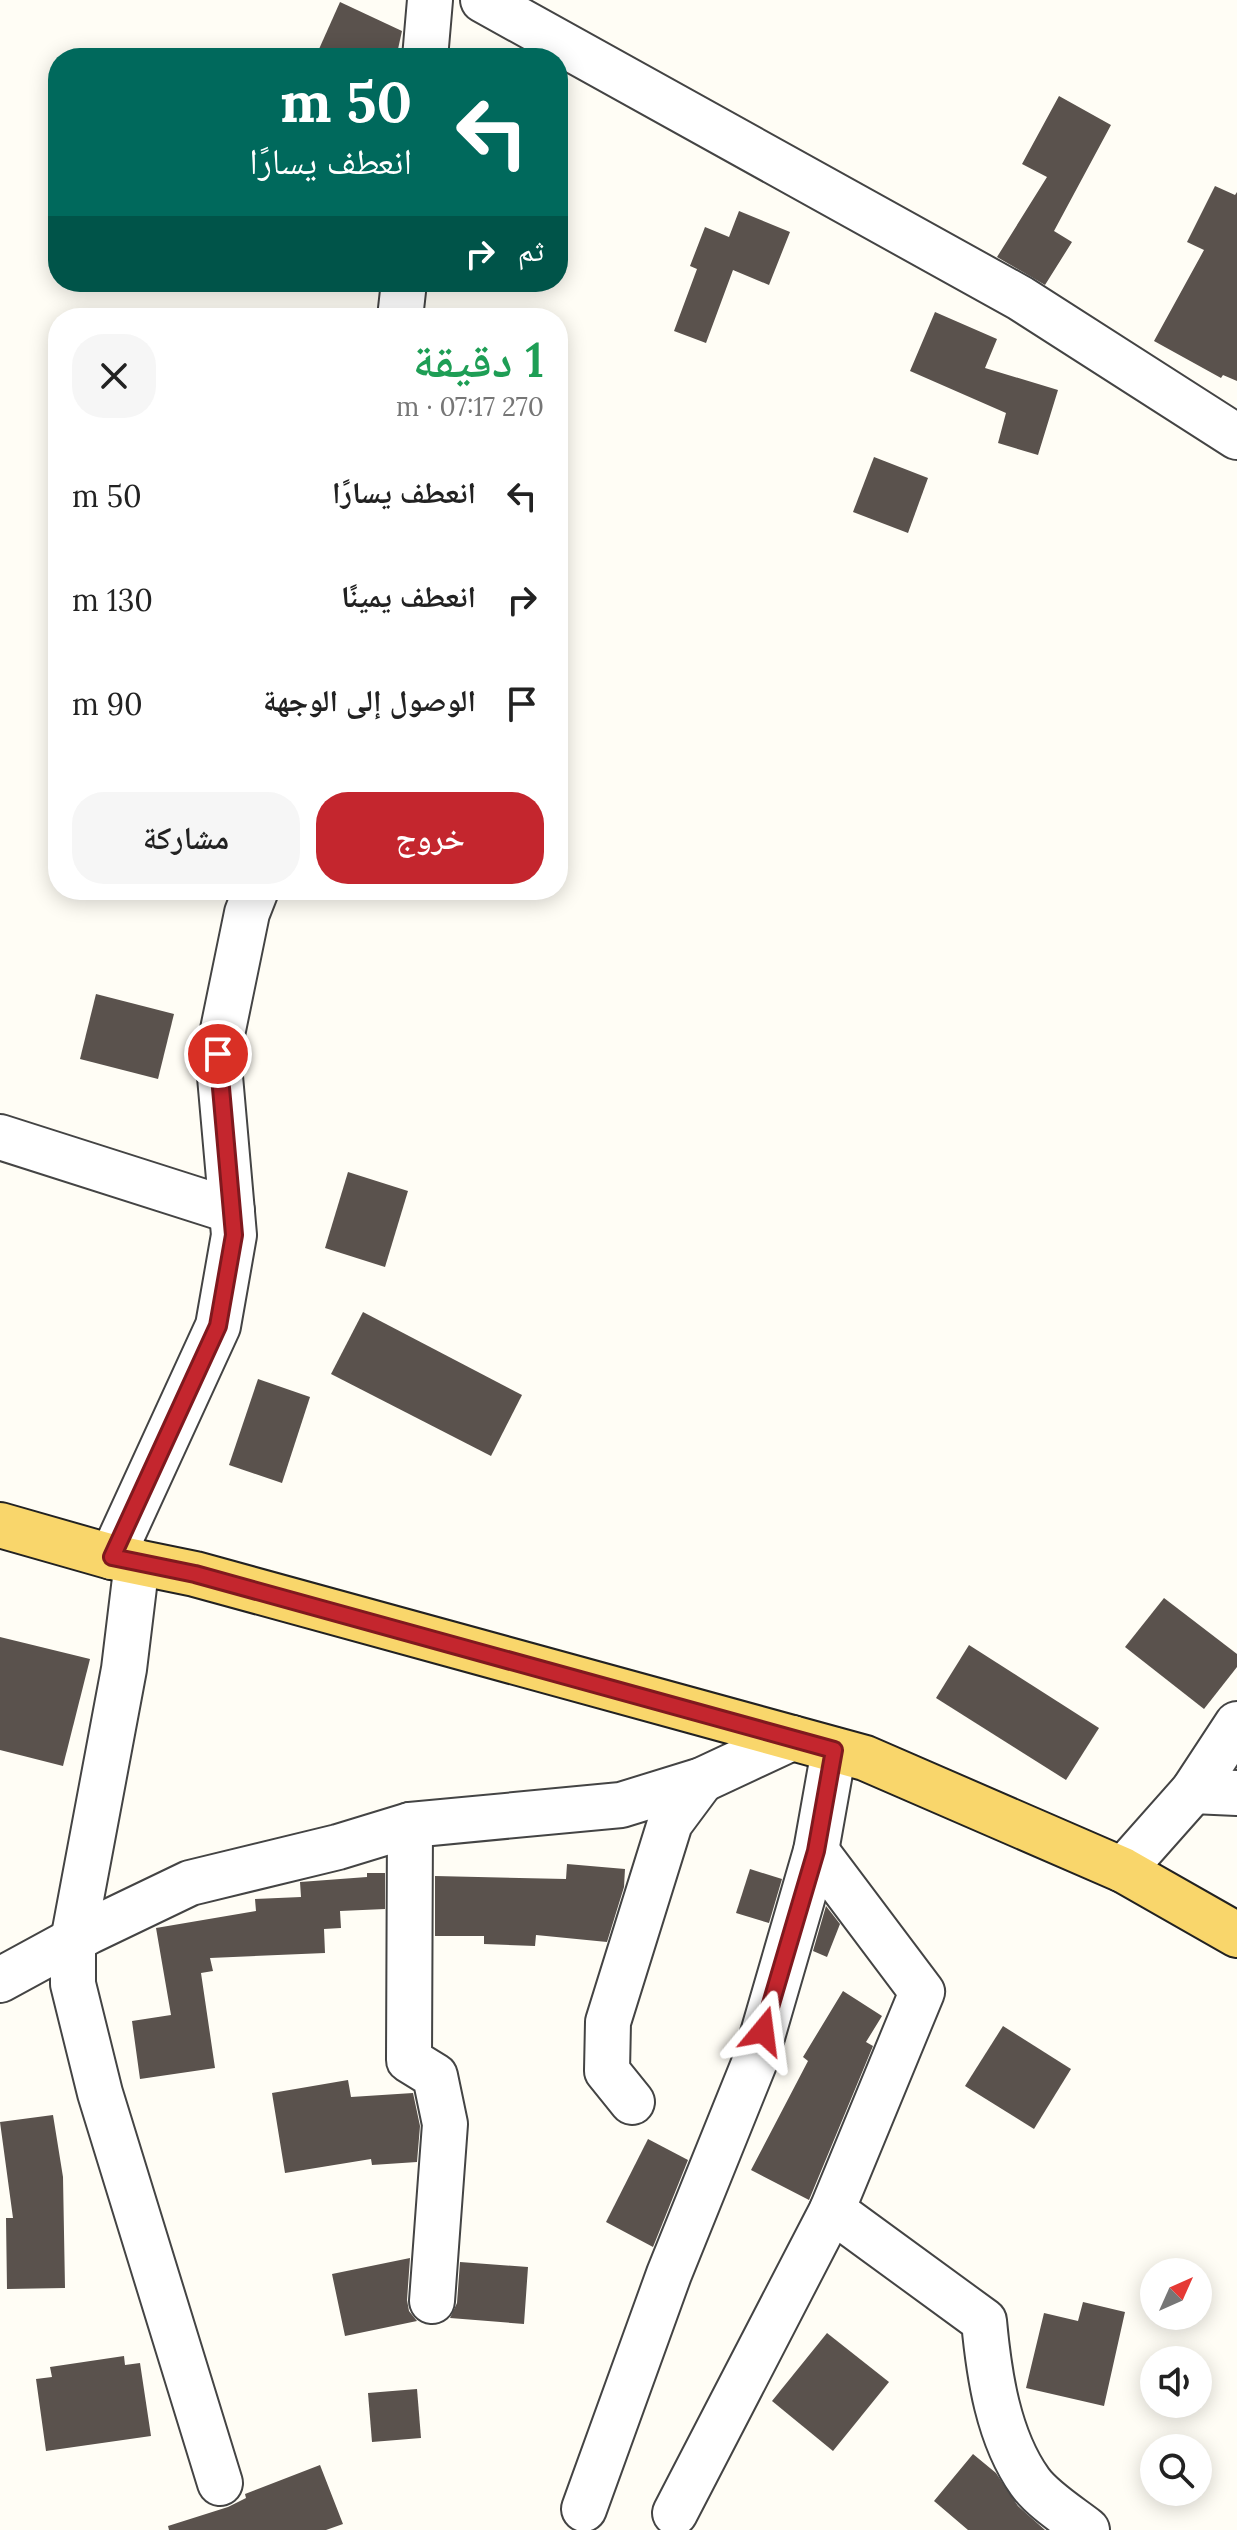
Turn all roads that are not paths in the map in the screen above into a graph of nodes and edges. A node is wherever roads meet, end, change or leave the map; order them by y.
1 (430, 0) edge
2 (483, 0) edge
3 (426, 48) edge
4 (1237, 437) edge
5 (252, 900) edge
6 (0, 1137) edge
7 (232, 1211) junction
8 (0, 1525) edge
9 (124, 1559) junction
10 (1237, 1724) edge
11 (792, 1738) junction
12 (834, 1750) junction
13 (702, 1780) junction
14 (1193, 1791) junction
15 (1237, 1793) edge
16 (410, 1825) junction
17 (816, 1851) junction
18 (1123, 1870) junction
19 (1237, 1935) edge
20 (73, 1941) junction
21 (0, 1980) edge
22 (632, 2102) dead end
23 (832, 2210) junction
24 (432, 2301) dead end
25 (220, 2483) dead end
26 (584, 2509) dead end
27 (675, 2513) dead end
28 (1087, 2530) edge

1 - 3 street
2 - 4 street
5 - 7 street
6 - 7 street
7 - 9 street
8 - 9 main road
9 - 11 main road
9 - 20 street
10 - 14 street
11 - 12 main road
11 - 13 street
12 - 17 street
12 - 18 main road
13 - 16 street
13 - 22 street
14 - 15 street
14 - 18 street
16 - 20 street
16 - 24 street
17 - 23 street
17 - 26 street
18 - 19 main road
20 - 21 street
20 - 25 street
23 - 27 street
23 - 28 street

